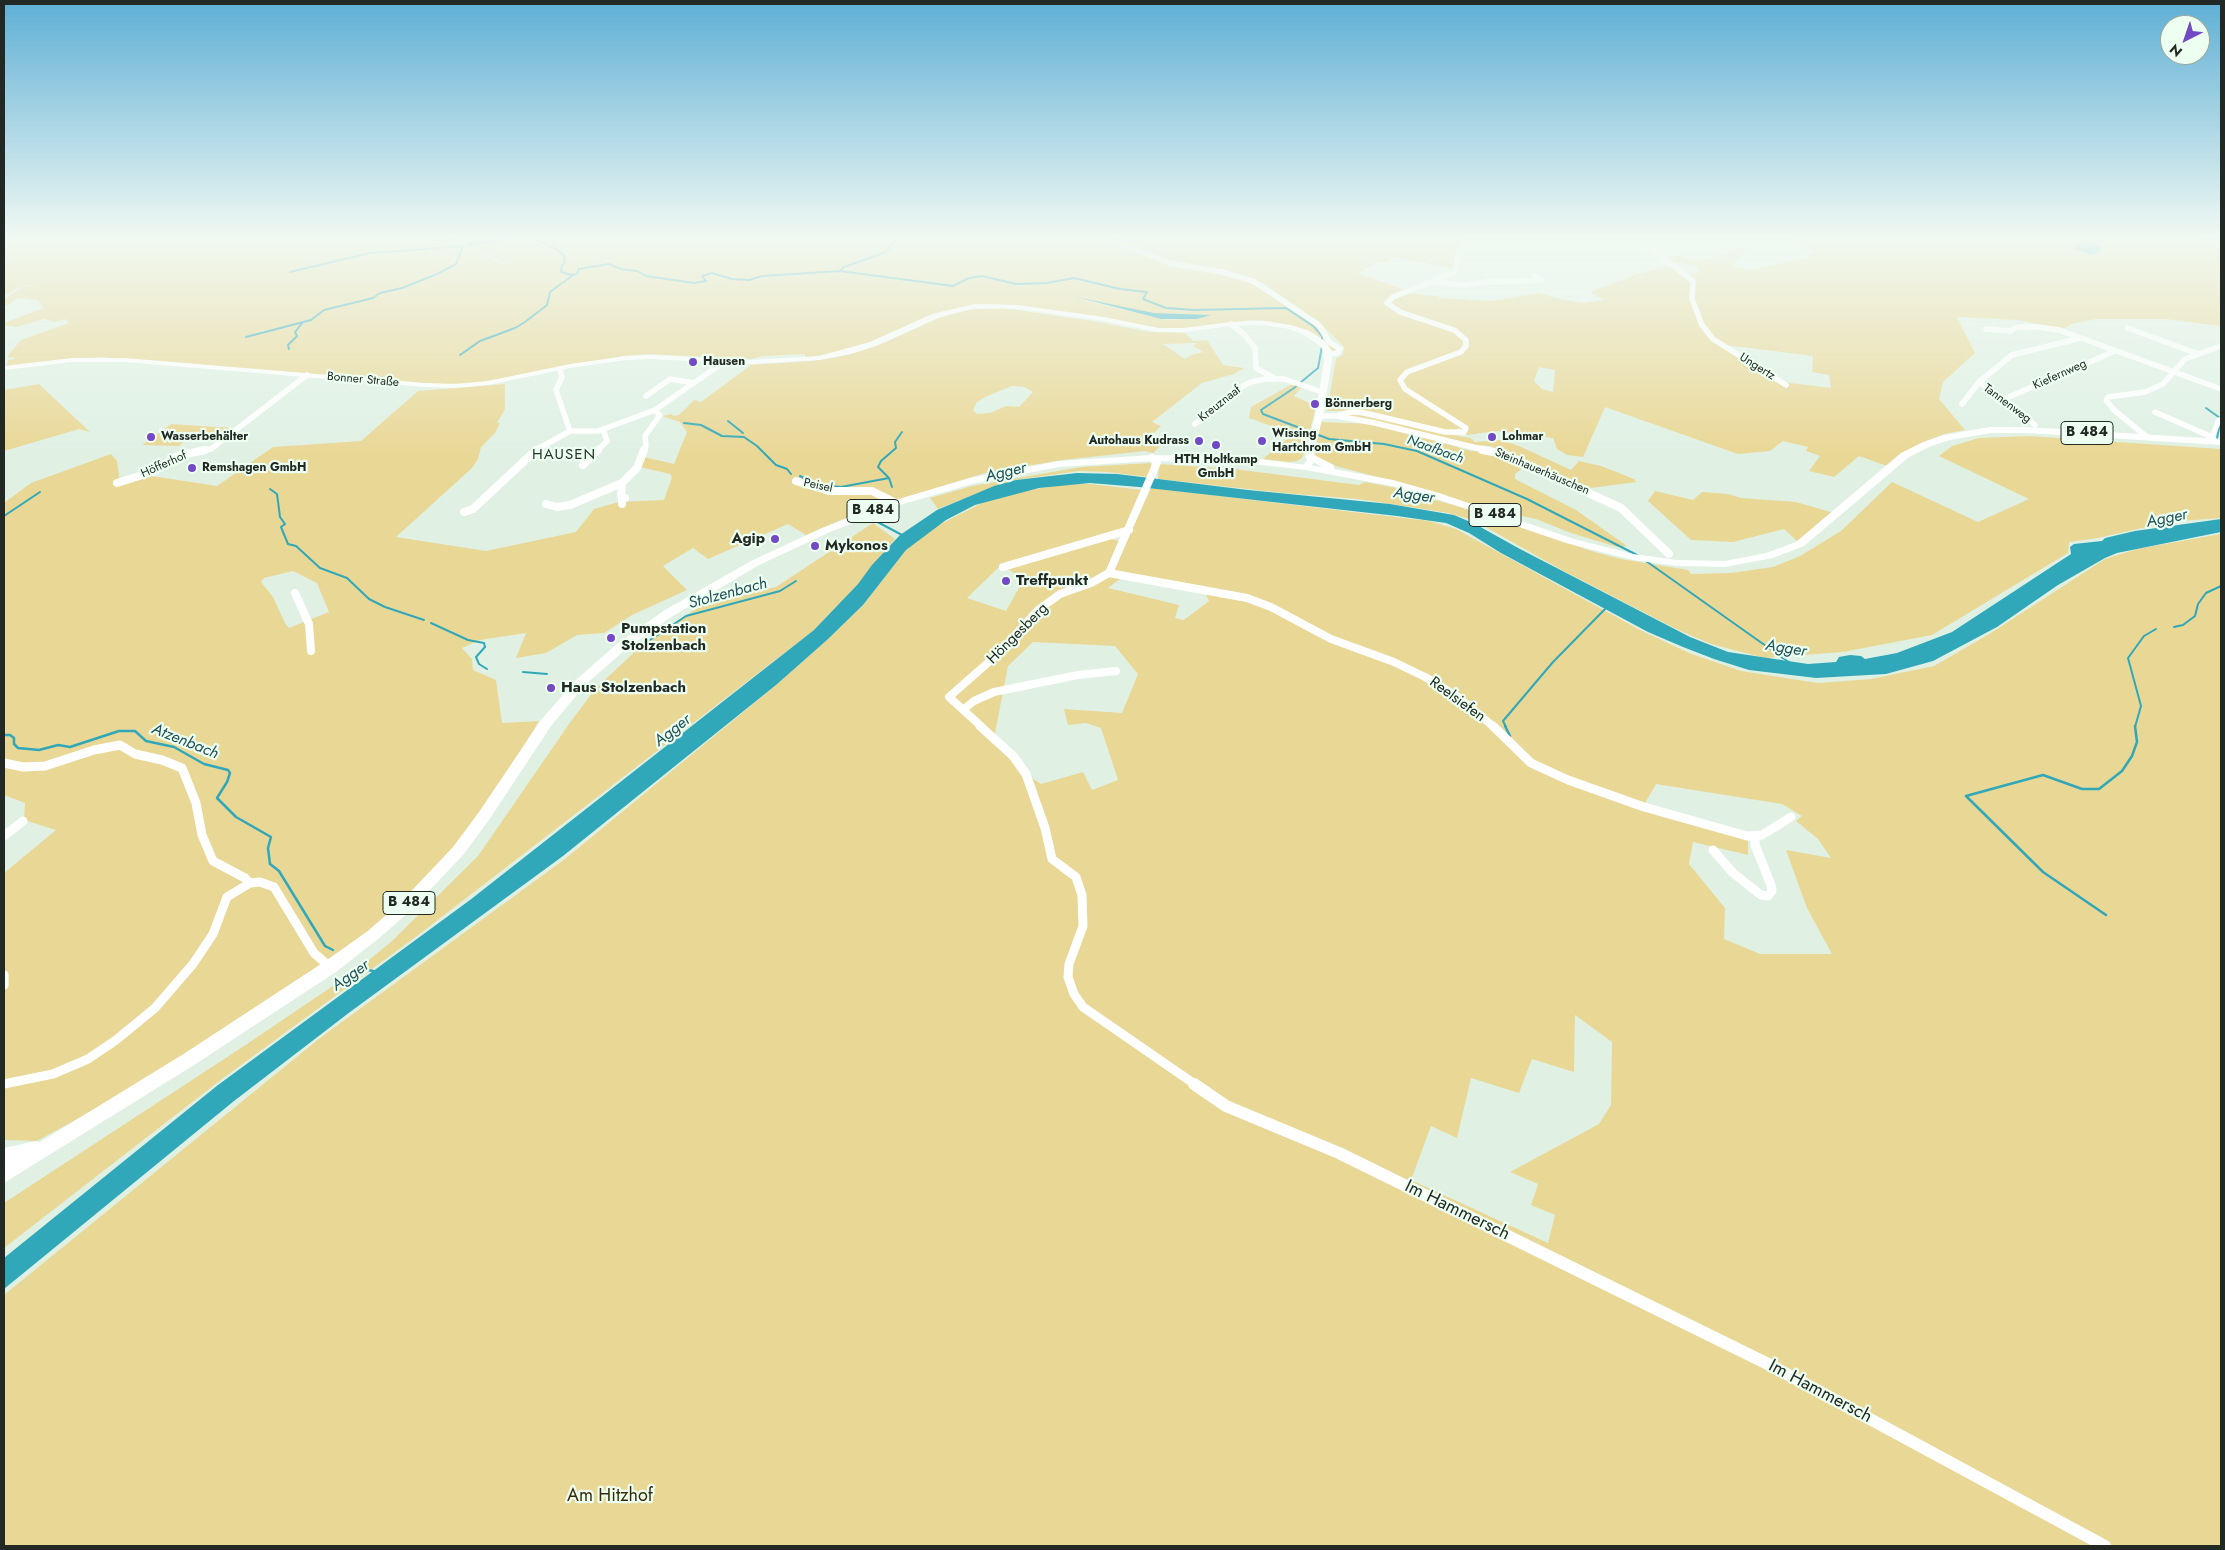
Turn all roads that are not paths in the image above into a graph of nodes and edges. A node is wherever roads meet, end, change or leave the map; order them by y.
1 (950, 311) edge
2 (1049, 311) edge
3 (1299, 311) edge
4 (1399, 311) edge
5 (1697, 311) edge
6 (1231, 324) junction
7 (2015, 325) joint
8 (2128, 328) dead end
9 (1986, 329) dead end
10 (2081, 338) junction
11 (2221, 346) edge
12 (2115, 352) junction
13 (1328, 354) junction
14 (2198, 354) junction
15 (722, 360) junction
16 (4, 368) edge
17 (560, 369) junction
18 (2172, 373) junction
19 (307, 375) junction
20 (1274, 378) junction
21 (1293, 382) joint
22 (1979, 382) junction
23 (694, 383) junction
24 (1786, 385) dead end
25 (1303, 386) joint
26 (2221, 389) edge
27 (1322, 392) junction
28 (646, 396) dead end
29 (1230, 396) junction
30 (1223, 398) dead end
31 (2004, 399) junction
32 (1962, 404) dead end
33 (655, 410) junction
34 (2155, 412) dead end
35 (1319, 416) junction
36 (1338, 416) junction
37 (2221, 421) edge
38 (1195, 424) dead end
39 (2035, 425) dead end
40 (603, 429) junction
41 (570, 431) junction
42 (2147, 437) junction
43 (2216, 440) edge
44 (1310, 454) junction
45 (1154, 463) junction
46 (583, 465) dead end
47 (1306, 467) junction
48 (1357, 476) junction
49 (796, 481) dead end
50 (117, 483) dead end
51 (622, 483) junction
52 (896, 503) junction
53 (546, 504) dead end
54 (622, 504) dead end
55 (464, 512) dead end
56 (1128, 530) junction
57 (1667, 558) junction
58 (1003, 567) dead end
59 (1109, 572) junction
60 (295, 593) dead end
61 (311, 651) dead end
62 (1116, 671) dead end
63 (963, 710) junction
64 (996, 740) joint
65 (4, 764) edge
66 (1791, 817) dead end
67 (23, 821) dead end
68 (4, 836) edge
69 (1755, 836) junction
70 (1713, 850) dead end
71 (250, 883) junction
72 (330, 967) junction
73 (4, 975) edge
74 (4, 984) edge
75 (4, 1084) edge
76 (62, 1139) junction
77 (4, 1156) edge
78 (4, 1175) edge
79 (2105, 1546) edge

1 - 15 street, Bonner Straße
2 - 6 street, Bonner Straße
3 - 13 street
4 - 36 street
5 - 24 street, Ungertz
6 - 13 street
6 - 20 street, Kreuznaaf
7 - 9 street
7 - 10 street
8 - 14 street
10 - 12 street
10 - 22 street, Tannenweg
11 - 14 street
12 - 18 street
12 - 31 street, Kiefernweg
13 - 27 street
14 - 18 street
15 - 17 street, Bonner Straße
15 - 23 street
16 - 19 street, Bonner Straße
17 - 19 street, Bonner Straße
17 - 41 street
18 - 26 street
18 - 42 street
19 - 50 street, Höfferhof
20 - 21 street, Kreuznaaf
20 - 29 street, Kreuznaaf
21 - 25 street, Kreuznaaf
22 - 31 street, Tannenweg
22 - 32 street, Tannenweg
23 - 28 street
23 - 33 street
25 - 27 street, Kreuznaaf
27 - 35 street
29 - 30 street
29 - 38 street, Kreuznaaf
31 - 39 street, Tannenweg
33 - 40 street
33 - 51 street
34 - 43 street
35 - 36 street
35 - 44 street
36 - 57 street, Steinhauerhäuschen
37 - 43 street
40 - 41 street
40 - 46 street
41 - 55 street
42 - 43 main road, B 484
42 - 57 main road, B 484
44 - 47 street
44 - 48 main road
45 - 47 main road, B 484
45 - 52 main road, B 484
45 - 56 street
47 - 48 main road, B 484
48 - 57 main road, B 484
49 - 52 street, Peisel
51 - 53 street
51 - 54 street
52 - 72 main road, B 484
56 - 58 street
56 - 59 street
59 - 63 street, Höngesberg
59 - 69 street, Reelsiefen
60 - 61 street
62 - 63 street, Höngesberg
63 - 64 street, Höngesberg
64 - 79 street, Im Hammersch
65 - 71 street
66 - 69 street
67 - 68 street
69 - 70 street
71 - 72 street
71 - 75 street
72 - 76 main road, B 484
73 - 74 street
76 - 77 main road
76 - 78 main road, B 484

